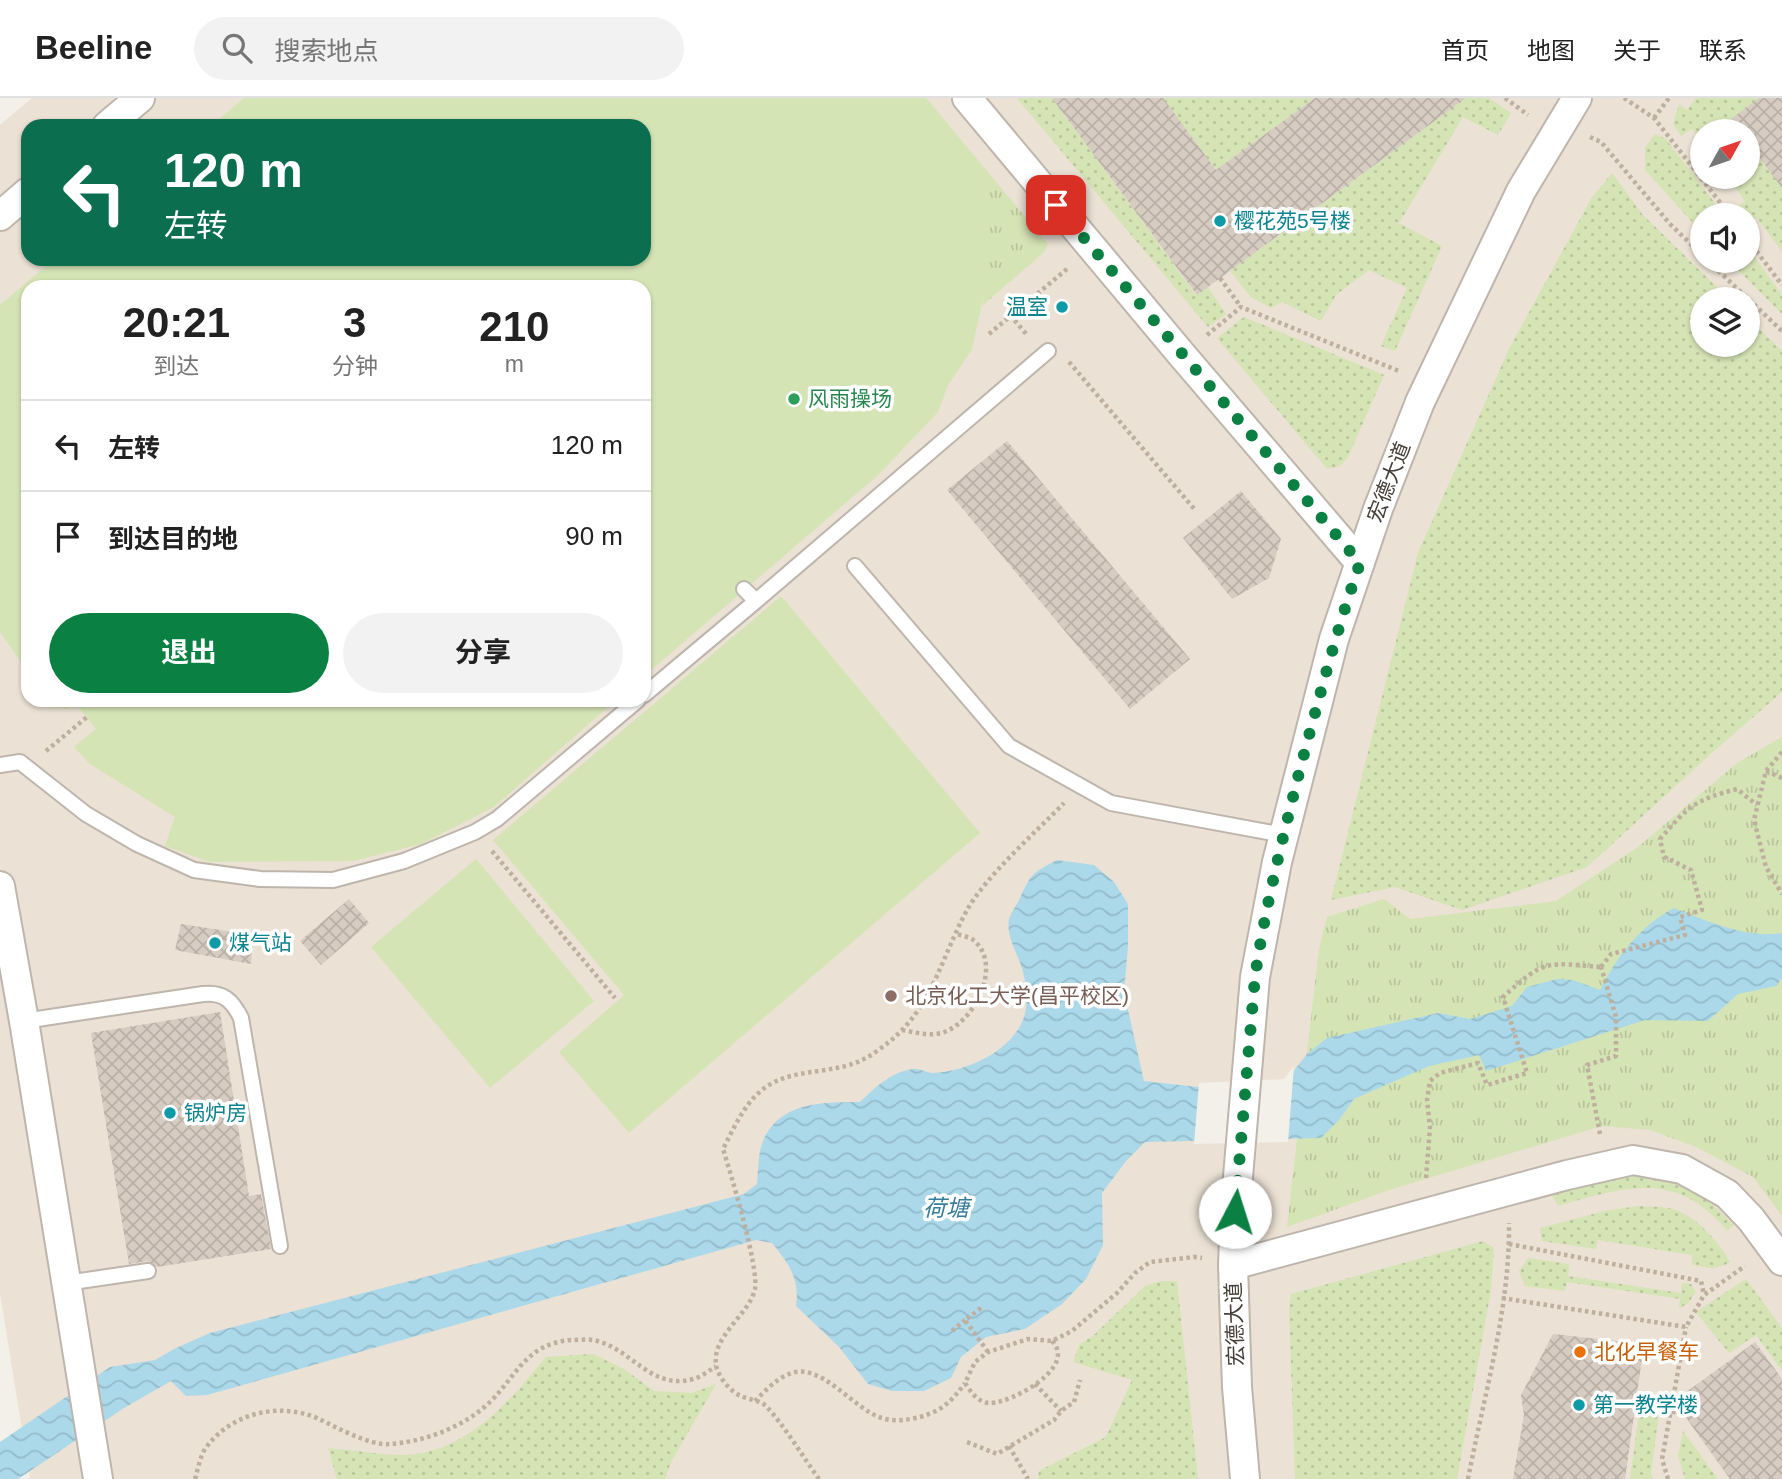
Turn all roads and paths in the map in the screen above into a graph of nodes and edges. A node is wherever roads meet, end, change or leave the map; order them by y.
1 (140, 98) edge
2 (967, 98) edge
3 (1505, 98) edge
4 (1577, 98) edge
5 (1624, 98) edge
6 (1669, 98) edge
7 (1528, 114) dead end
8 (1654, 118) junction
9 (115, 119) edge
10 (1559, 129) junction
11 (21, 198) edge
12 (1721, 203) edge
13 (0, 216) edge
14 (1690, 243) edge
15 (1760, 256) edge
16 (1073, 264) dead end
17 (1721, 273) edge
18 (1220, 278) dead end
19 (1782, 285) edge
20 (1241, 307) junction
21 (1010, 315) junction
22 (1782, 331) edge
23 (989, 334) dead end
24 (1048, 351) junction
25 (1182, 355) junction
26 (1398, 371) dead end
27 (1196, 510) dead end
28 (1360, 563) junction
29 (855, 566) dead end
30 (744, 589) dead end
31 (756, 601) junction
32 (651, 689) edge
33 (630, 707) edge
34 (87, 717) dead end
35 (1782, 752) edge
36 (20, 762) junction
37 (0, 765) edge
38 (1766, 771) junction
39 (1782, 778) edge
40 (1081, 786) junction
41 (1758, 805) junction
42 (475, 832) junction
43 (1284, 835) junction
44 (0, 886) edge
45 (1782, 894) edge
46 (956, 934) junction
47 (1601, 967) junction
48 (615, 998) dead end
49 (24, 1021) junction
50 (902, 1030) junction
51 (1606, 1166) junction
52 (1509, 1191) junction
53 (1424, 1214) junction
54 (1509, 1244) junction
55 (279, 1247) dead end
56 (1777, 1254) edge
57 (1233, 1265) junction
58 (148, 1271) dead end
59 (66, 1283) junction
60 (1704, 1295) junction
61 (1503, 1298) junction
62 (981, 1308) dead end
63 (965, 1320) junction
64 (1686, 1327) junction
65 (952, 1331) dead end
66 (1052, 1341) junction
67 (988, 1352) junction
68 (716, 1366) junction
69 (1080, 1380) dead end
70 (965, 1383) junction
71 (1035, 1384) junction
72 (755, 1401) junction
73 (1652, 1406) dead end
74 (1061, 1411) junction
75 (1689, 1416) dead end
76 (967, 1442) dead end
77 (1009, 1446) junction
78 (96, 1468) edge
79 (195, 1479) edge
80 (819, 1479) edge
81 (1028, 1479) edge
82 (1245, 1479) edge
83 (1468, 1479) edge
84 (1668, 1479) edge

1 - 9 street
2 - 25 street
3 - 7 path
4 - 10 street, 宏德大道
5 - 8 path
6 - 8 path
8 - 12 path
10 - 14 path
10 - 28 street, 宏德大道
11 - 13 street
15 - 19 path
16 - 21 path
17 - 22 path
18 - 20 path
20 - 25 path
20 - 26 path
21 - 23 path
21 - 24 path
24 - 27 path
24 - 31 lane
25 - 28 street
28 - 43 street, 宏德大道
29 - 40 lane
30 - 31 lane
31 - 32 lane
33 - 42 lane
34 - 36 path
35 - 38 path
36 - 37 lane
36 - 42 lane
38 - 39 path
38 - 41 path
40 - 43 lane
40 - 46 path
41 - 45 path
41 - 47 path
42 - 48 path
43 - 57 street, 宏德大道
44 - 49 street
46 - 50 path
46 - 50 path
47 - 51 path
47 - 53 path
49 - 55 lane
49 - 59 street
50 - 68 path
51 - 52 street
51 - 56 street
52 - 53 street
52 - 54 path
53 - 57 street
54 - 60 path
54 - 61 path
56 - 60 path
57 - 66 path
57 - 82 street, 宏德大道
58 - 59 lane
59 - 78 street
60 - 64 path
61 - 64 path
61 - 83 path
62 - 63 path
63 - 65 path
63 - 67 path
64 - 84 path
66 - 67 path
66 - 71 path
67 - 70 path
68 - 72 path
68 - 79 path
69 - 74 path
70 - 71 path
70 - 72 path
71 - 74 path
72 - 80 path
73 - 75 path, bridge
74 - 77 path
76 - 77 path
77 - 81 path

